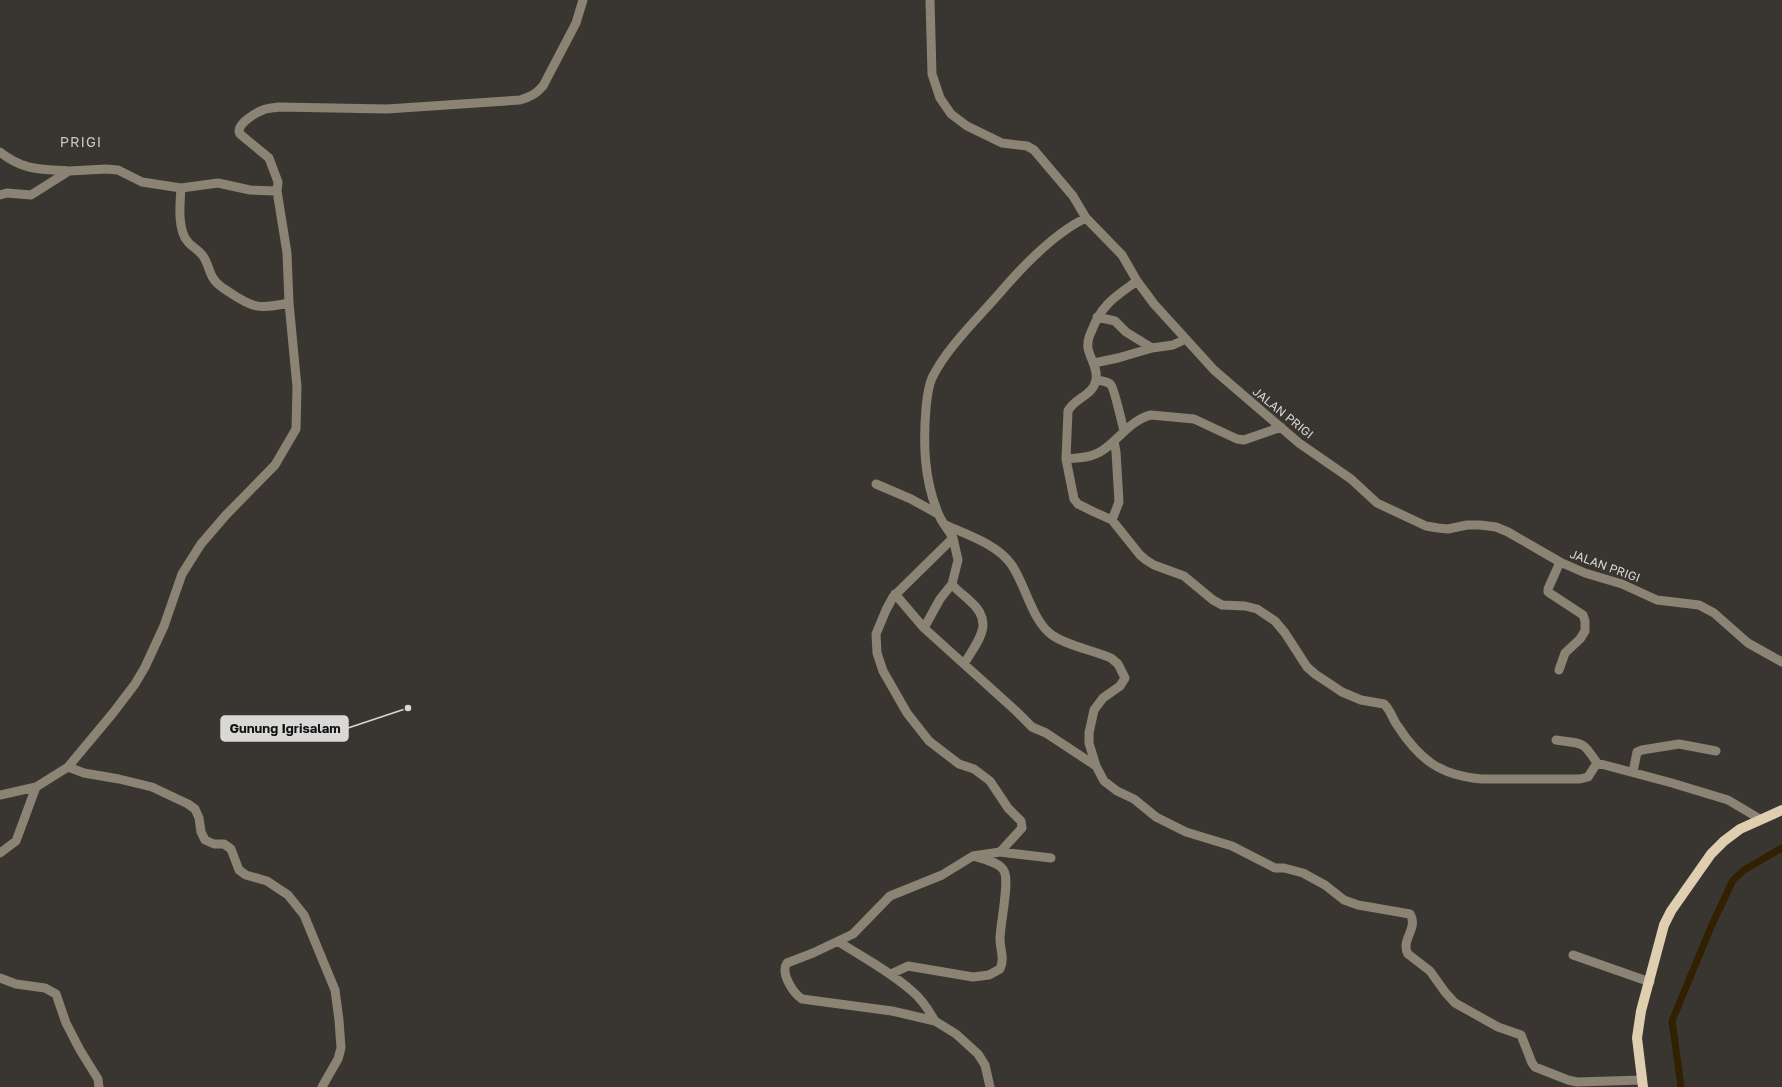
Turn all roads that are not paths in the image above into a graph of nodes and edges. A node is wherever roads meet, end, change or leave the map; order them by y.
1 (583, 0) edge
2 (930, 0) edge
3 (0, 152) edge
4 (69, 171) junction
5 (181, 188) junction
6 (277, 191) junction
7 (0, 195) edge
8 (1086, 218) junction
9 (1136, 281) junction
10 (289, 303) junction
11 (1097, 317) junction
12 (1186, 339) junction
13 (1152, 348) junction
14 (1094, 363) junction
15 (1096, 380) junction
16 (1281, 427) junction
17 (1124, 431) junction
18 (1114, 441) junction
19 (1066, 459) junction
20 (876, 484) dead end
21 (938, 514) junction
22 (1112, 520) junction
23 (946, 525) junction
24 (953, 538) junction
25 (1560, 562) junction
26 (952, 584) junction
27 (895, 594) junction
28 (924, 628) junction
29 (1782, 662) edge
30 (964, 664) junction
31 (1559, 670) dead end
32 (1556, 740) dead end
33 (1716, 751) dead end
34 (1597, 763) junction
35 (1096, 766) junction
36 (68, 767) junction
37 (1633, 772) junction
38 (36, 787) junction
39 (0, 795) edge
40 (1782, 810) edge
41 (1760, 819) junction
42 (1000, 852) junction
43 (0, 853) edge
44 (973, 856) junction
45 (1051, 858) dead end
46 (839, 942) junction
47 (1573, 955) dead end
48 (891, 974) junction
49 (0, 978) edge
50 (1650, 982) junction
51 (935, 1022) junction
52 (1642, 1083) edge
53 (99, 1087) edge
54 (322, 1087) edge
55 (990, 1087) edge

1 - 6 street
2 - 8 street, JALAN PRIGI
3 - 4 street
4 - 5 street
4 - 7 street
5 - 6 street
5 - 10 street
6 - 10 street
8 - 9 street, JALAN PRIGI
8 - 21 street
9 - 11 street
9 - 12 street, JALAN PRIGI
10 - 36 street
11 - 13 street
11 - 14 street
12 - 13 street
12 - 16 street, JALAN PRIGI
13 - 14 street
14 - 15 street
15 - 17 street
15 - 19 street
16 - 17 street
16 - 25 street, JALAN PRIGI
17 - 18 street
18 - 19 street
18 - 22 street
19 - 22 street
20 - 21 street
21 - 23 street
22 - 34 street
23 - 24 street
23 - 35 street
24 - 26 street
24 - 27 street
25 - 29 street, JALAN PRIGI
25 - 31 street
26 - 28 street
26 - 30 street
27 - 28 street
27 - 42 street
28 - 30 street
30 - 35 street
32 - 34 street
33 - 37 street
34 - 37 street
35 - 52 street
36 - 38 street
36 - 54 street
37 - 41 street
38 - 39 street
38 - 43 street
40 - 41 main road
41 - 50 main road
42 - 44 street
42 - 45 street
44 - 46 street
44 - 48 street
46 - 48 street
46 - 51 street
47 - 50 street
48 - 51 street
49 - 53 street
50 - 52 main road
51 - 55 street

